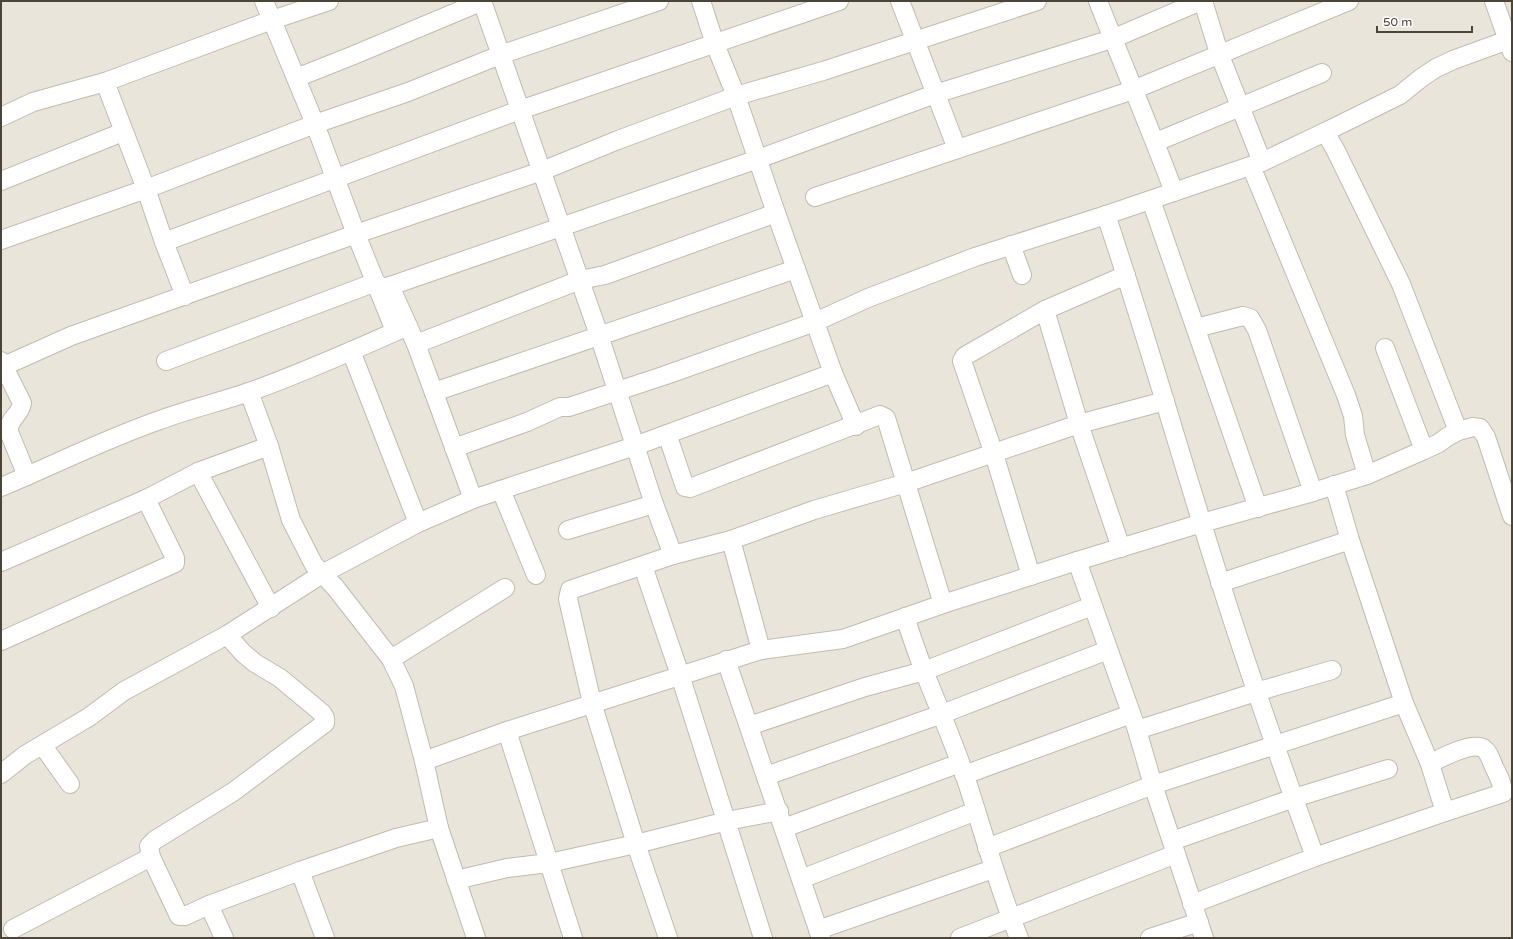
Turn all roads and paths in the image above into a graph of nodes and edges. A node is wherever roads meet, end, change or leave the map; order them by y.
1 (264, 1) edge
2 (329, 1) edge
3 (482, 1) edge
4 (659, 1) edge
5 (701, 1) edge
6 (839, 1) edge
7 (900, 1) edge
8 (1037, 1) edge
9 (1098, 1) edge
10 (1202, 1) edge
11 (1349, 1) edge
12 (1494, 1) edge
13 (1320, 6) edge
14 (272, 20) junction
15 (1112, 39) junction
16 (915, 40) junction
17 (715, 44) junction
18 (1510, 46) edge
19 (1220, 53) junction
20 (500, 55) junction
21 (1322, 73) dead end
22 (296, 78) junction
23 (105, 82) junction
24 (1132, 90) junction
25 (935, 94) junction
26 (736, 96) junction
27 (1240, 108) junction
28 (520, 110) junction
29 (1, 117) edge
30 (315, 124) junction
31 (123, 132) junction
32 (1325, 132) junction
33 (1156, 142) junction
34 (956, 150) junction
35 (758, 159) junction
36 (1256, 164) junction
37 (542, 171) junction
38 (336, 179) junction
39 (1, 181) edge
40 (146, 189) junction
41 (1174, 192) junction
42 (815, 197) dead end
43 (1151, 200) junction
44 (776, 213) junction
45 (1106, 215) junction
46 (562, 227) junction
47 (356, 234) junction
48 (1, 240) edge
49 (164, 242) junction
50 (1011, 246) junction
51 (796, 269) junction
52 (1022, 275) dead end
53 (1126, 275) junction
54 (580, 280) junction
55 (381, 286) junction
56 (185, 296) junction
57 (1045, 310) junction
58 (815, 322) junction
59 (402, 328) junction
60 (1196, 328) junction
61 (599, 335) junction
62 (416, 344) junction
63 (1385, 348) dead end
64 (351, 351) junction
65 (166, 361) dead end
66 (2, 364) edge
67 (834, 374) junction
68 (617, 391) junction
69 (249, 392) junction
70 (434, 392) junction
71 (1165, 401) junction
72 (1079, 424) junction
73 (856, 426) junction
74 (1458, 431) junction
75 (667, 434) junction
76 (269, 446) junction
77 (635, 446) junction
78 (454, 448) junction
79 (1424, 450) junction
80 (994, 454) junction
81 (198, 472) junction
82 (1367, 474) junction
83 (27, 476) junction
84 (906, 483) junction
85 (1334, 485) junction
86 (1, 487) edge
87 (501, 490) junction
88 (1313, 492) junction
89 (146, 499) junction
90 (473, 499) junction
91 (654, 504) junction
92 (1258, 508) junction
93 (1512, 516) edge
94 (418, 523) junction
95 (1202, 523) junction
96 (568, 530) dead end
97 (732, 540) junction
98 (1350, 540) junction
99 (1121, 548) junction
100 (673, 555) junction
101 (1077, 561) junction
102 (1, 562) edge
103 (643, 566) junction
104 (322, 574) junction
105 (536, 575) dead end
106 (1031, 576) junction
107 (1220, 583) junction
108 (506, 588) dead end
109 (943, 604) junction
110 (1092, 606) junction
111 (272, 608) junction
112 (905, 617) junction
113 (227, 635) junction
114 (1, 641) edge
115 (761, 650) junction
116 (1108, 650) junction
117 (391, 659) junction
118 (726, 660) junction
119 (1332, 670) dead end
120 (924, 671) junction
121 (680, 674) junction
122 (1256, 692) junction
123 (592, 703) junction
124 (1404, 703) junction
125 (942, 714) junction
126 (1134, 722) junction
127 (749, 726) junction
128 (507, 731) junction
129 (1276, 745) junction
130 (43, 746) junction
131 (424, 761) junction
132 (1430, 764) junction
133 (962, 769) junction
134 (1388, 769) dead end
135 (1, 774) edge
136 (766, 776) junction
137 (70, 784) dead end
138 (1153, 785) junction
139 (1294, 798) junction
140 (779, 811) junction
141 (976, 811) junction
142 (1445, 812) junction
143 (727, 821) junction
144 (439, 828) junction
145 (784, 828) junction
146 (636, 844) junction
147 (1174, 847) junction
148 (987, 848) junction
149 (151, 857) junction
150 (1315, 857) junction
151 (548, 863) junction
152 (993, 869) junction
153 (300, 871) junction
154 (801, 879) junction
155 (456, 880) junction
156 (1192, 904) junction
157 (209, 905) junction
158 (1011, 918) junction
159 (13, 928) dead end
160 (1201, 930) edge
161 (820, 934) edge
162 (224, 938) edge
163 (325, 938) edge
164 (476, 938) edge
165 (573, 938) edge
166 (668, 938) edge
167 (763, 938) edge
168 (960, 938) edge
169 (1019, 938) edge
170 (1150, 938) edge

1 - 14 street
2 - 14 street
3 - 20 street
3 - 22 street
4 - 20 street
5 - 17 street
6 - 17 street
7 - 16 street
8 - 16 street
9 - 15 street
10 - 15 street
10 - 19 street
11 - 13 street
12 - 18 street
13 - 19 street
14 - 22 street
14 - 23 street
15 - 24 street
15 - 25 street
16 - 25 street
16 - 26 street
17 - 26 street
17 - 28 street
18 - 32 street
19 - 24 street
19 - 27 street
20 - 28 street
20 - 30 street
21 - 27 street
22 - 30 street
23 - 29 street
23 - 31 street
24 - 33 street
24 - 34 street
25 - 34 street
25 - 35 street
26 - 35 street
26 - 37 street
27 - 33 street
27 - 36 street
28 - 37 street
28 - 38 street
30 - 38 street
30 - 40 street
31 - 39 street
31 - 40 street
32 - 36 street
32 - 74 street
33 - 41 street
34 - 42 street
35 - 44 street
35 - 46 street
36 - 41 street
36 - 82 street
37 - 46 street
37 - 47 street
38 - 47 street
38 - 49 street
40 - 48 street
40 - 49 street
41 - 43 street
43 - 45 street
43 - 60 street
44 - 51 street
44 - 54 street
45 - 50 street
45 - 53 street
46 - 54 street
46 - 55 street
47 - 55 street
47 - 56 street
49 - 56 street
50 - 52 street
50 - 58 street
51 - 58 street
51 - 61 street
53 - 57 street
53 - 71 street
54 - 61 street
54 - 62 street
55 - 59 street
55 - 65 street
56 - 66 street
57 - 72 street
57 - 80 street
58 - 67 street
58 - 68 street
59 - 62 street
59 - 64 street
60 - 88 street
60 - 92 street
61 - 68 street
61 - 70 street
62 - 70 street
63 - 79 street
64 - 69 street
64 - 94 street
66 - 83 street
67 - 73 street
67 - 75 street
68 - 77 street
68 - 78 street
69 - 76 street
69 - 83 street
70 - 78 street
71 - 72 street
71 - 95 street
72 - 80 street
72 - 99 street
73 - 75 street
73 - 84 street
74 - 79 street
74 - 93 street
75 - 77 street
76 - 81 street
76 - 104 street
77 - 87 street
77 - 91 street
78 - 90 street
79 - 82 street
80 - 84 street
80 - 106 street
81 - 89 street
81 - 111 street
82 - 85 street
83 - 86 street
84 - 97 street
84 - 109 street
85 - 88 street
85 - 98 street
87 - 90 street
87 - 105 street
88 - 92 street
89 - 102 street
89 - 114 street
90 - 94 street
91 - 96 street
91 - 100 street
92 - 95 street
94 - 104 street
95 - 99 street
95 - 107 street
97 - 100 street
97 - 115 street
98 - 107 street
98 - 124 street
99 - 101 street
100 - 103 street
101 - 106 street
101 - 110 street
103 - 121 street
103 - 123 street
104 - 111 street
104 - 117 street
106 - 109 street
107 - 122 street
108 - 117 street
109 - 112 street
110 - 116 street
110 - 120 street
111 - 113 street
112 - 115 street
112 - 120 street
113 - 130 street
113 - 149 street
115 - 118 street
116 - 125 street
116 - 126 street
117 - 131 street
118 - 121 street
118 - 127 street
119 - 122 street
120 - 125 street
120 - 127 street
121 - 123 street
121 - 143 street
122 - 126 street
122 - 129 street
123 - 128 street
123 - 146 street
124 - 129 street
124 - 132 street
125 - 133 street
125 - 136 street
126 - 133 street
126 - 138 street
127 - 136 street
128 - 131 street
128 - 151 street
129 - 138 street
129 - 139 street
130 - 135 street
130 - 137 street
131 - 144 street
132 - 142 street
132 - 142 street
133 - 141 street
133 - 145 street
134 - 139 street
136 - 140 street
138 - 147 street
138 - 148 street
139 - 147 street
139 - 150 street
140 - 143 street
140 - 145 street
141 - 148 street
141 - 154 street
142 - 150 street
143 - 146 street
143 - 167 street
144 - 153 street
144 - 155 street
145 - 154 street
146 - 151 street
146 - 166 street
147 - 156 street
147 - 158 street
148 - 152 street
149 - 157 street
149 - 159 street
150 - 156 street
151 - 155 street
151 - 165 street
152 - 158 street
152 - 161 street
153 - 157 street
153 - 163 street
154 - 161 street
155 - 164 street
156 - 160 street
157 - 162 street
158 - 168 street
158 - 169 street
160 - 170 street

